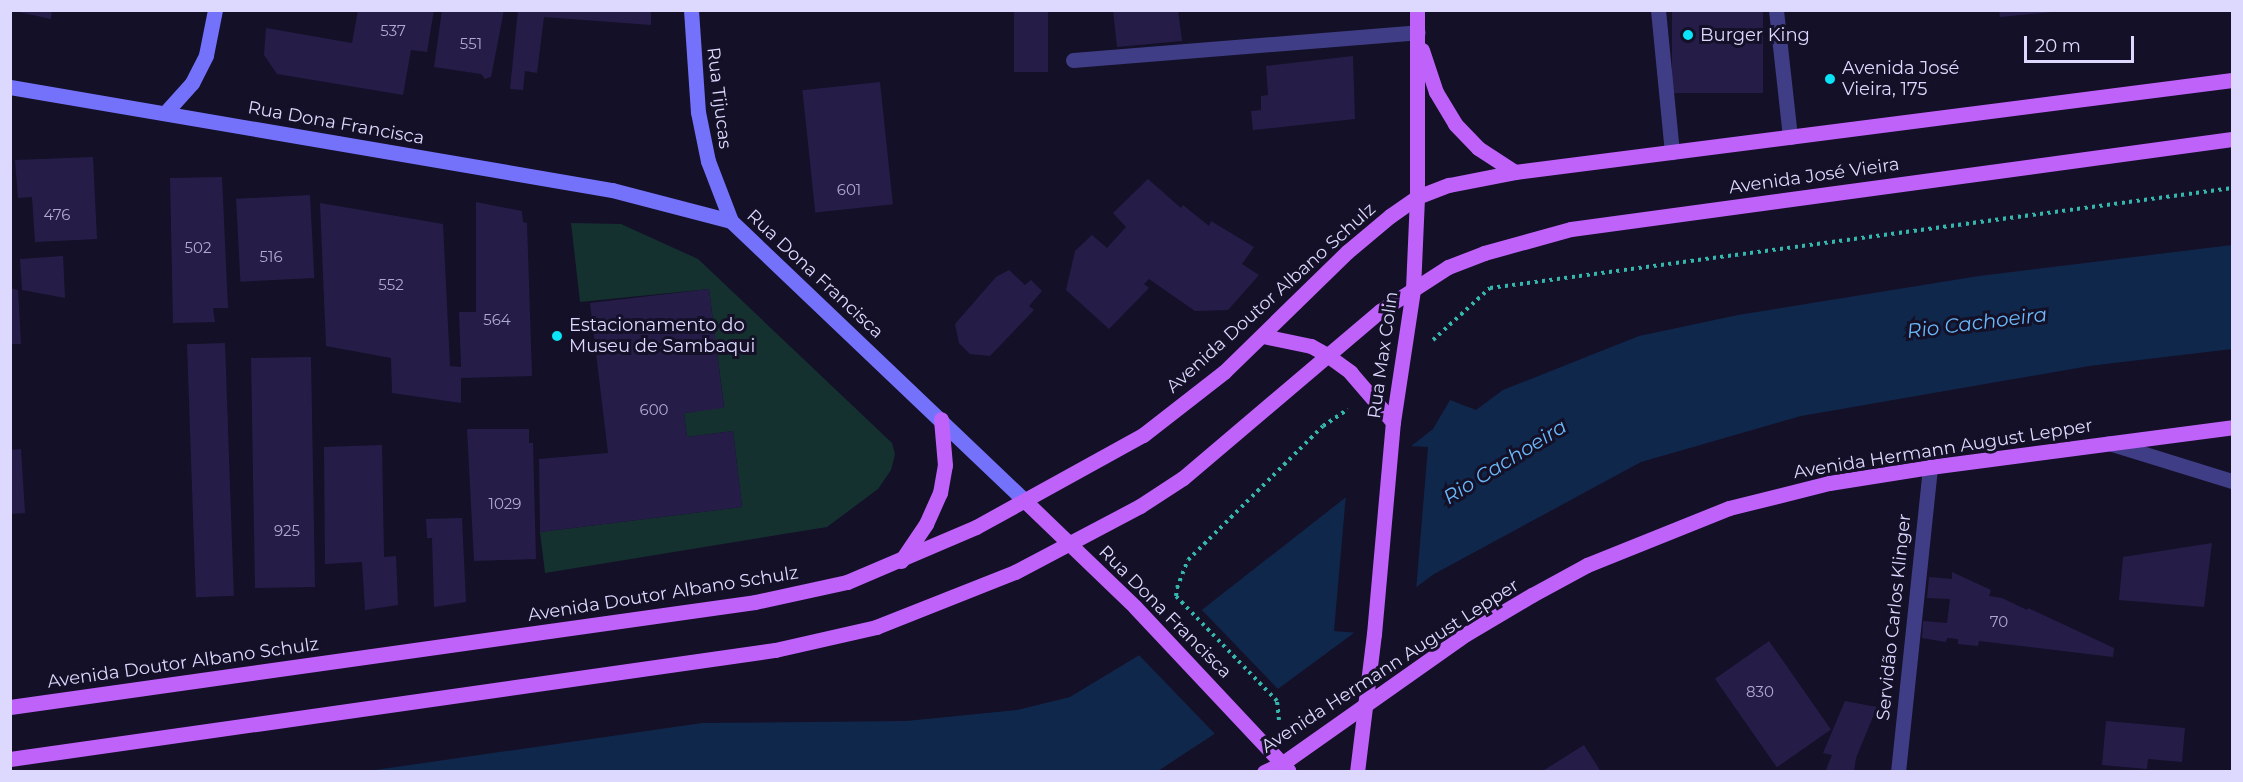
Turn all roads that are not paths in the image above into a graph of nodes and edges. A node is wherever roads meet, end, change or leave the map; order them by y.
1 (215, 10) edge
2 (691, 10) edge
3 (1417, 10) edge
4 (1658, 10) edge
5 (1776, 10) edge
6 (1418, 35) junction
7 (1073, 60) dead end
8 (2232, 80) edge
9 (10, 87) edge
10 (165, 113) junction
11 (1790, 137) junction
12 (2232, 139) edge
13 (1672, 152) junction
14 (1515, 172) junction
15 (1418, 197) junction
16 (731, 221) junction
17 (1413, 289) junction
18 (1263, 336) junction
19 (1327, 355) junction
20 (940, 419) junction
21 (1393, 422) junction
22 (2232, 427) edge
23 (2109, 443) junction
24 (1930, 467) junction
25 (2232, 482) edge
26 (1026, 502) junction
27 (1070, 545) junction
28 (900, 562) junction
29 (1366, 704) junction
30 (10, 707) edge
31 (10, 759) edge
32 (1286, 767) edge
33 (1264, 771) edge
34 (1357, 771) edge
35 (1898, 771) edge

1 - 10 main road
2 - 16 main road, Rua Tijucas
3 - 6 main road, Rua Max Colin
4 - 13 street
5 - 11 street
6 - 7 street
6 - 14 main road
6 - 15 main road, Rua Max Colin
8 - 11 main road
9 - 10 main road, Rua Dona Francisca
10 - 16 main road, Rua Dona Francisca
11 - 13 main road
12 - 17 main road, Avenida José Vieira
13 - 14 main road
14 - 15 main road
15 - 17 main road, Rua Max Colin
15 - 18 main road, Avenida Doutor Albano Schulz
16 - 20 main road, Rua Dona Francisca
17 - 19 main road
17 - 21 main road, Rua Max Colin
18 - 19 main road
18 - 26 main road, Avenida Doutor Albano Schulz
19 - 21 main road
19 - 27 main road
20 - 26 main road, Rua Dona Francisca
20 - 28 main road
21 - 29 main road, Rua Max Colin
22 - 23 main road, Avenida Hermann August Lepper
23 - 24 main road, Avenida Hermann August Lepper
23 - 25 street
24 - 29 main road, Avenida Hermann August Lepper
24 - 35 street, Servidão Carlos Klinger
26 - 27 main road, Rua Dona Francisca
26 - 28 main road, Avenida Doutor Albano Schulz
27 - 31 main road
27 - 32 main road, Rua Dona Francisca
28 - 30 main road, Avenida Doutor Albano Schulz
29 - 32 main road, Avenida Hermann August Lepper
29 - 34 main road
32 - 33 main road, Avenida Hermann August Lepper

